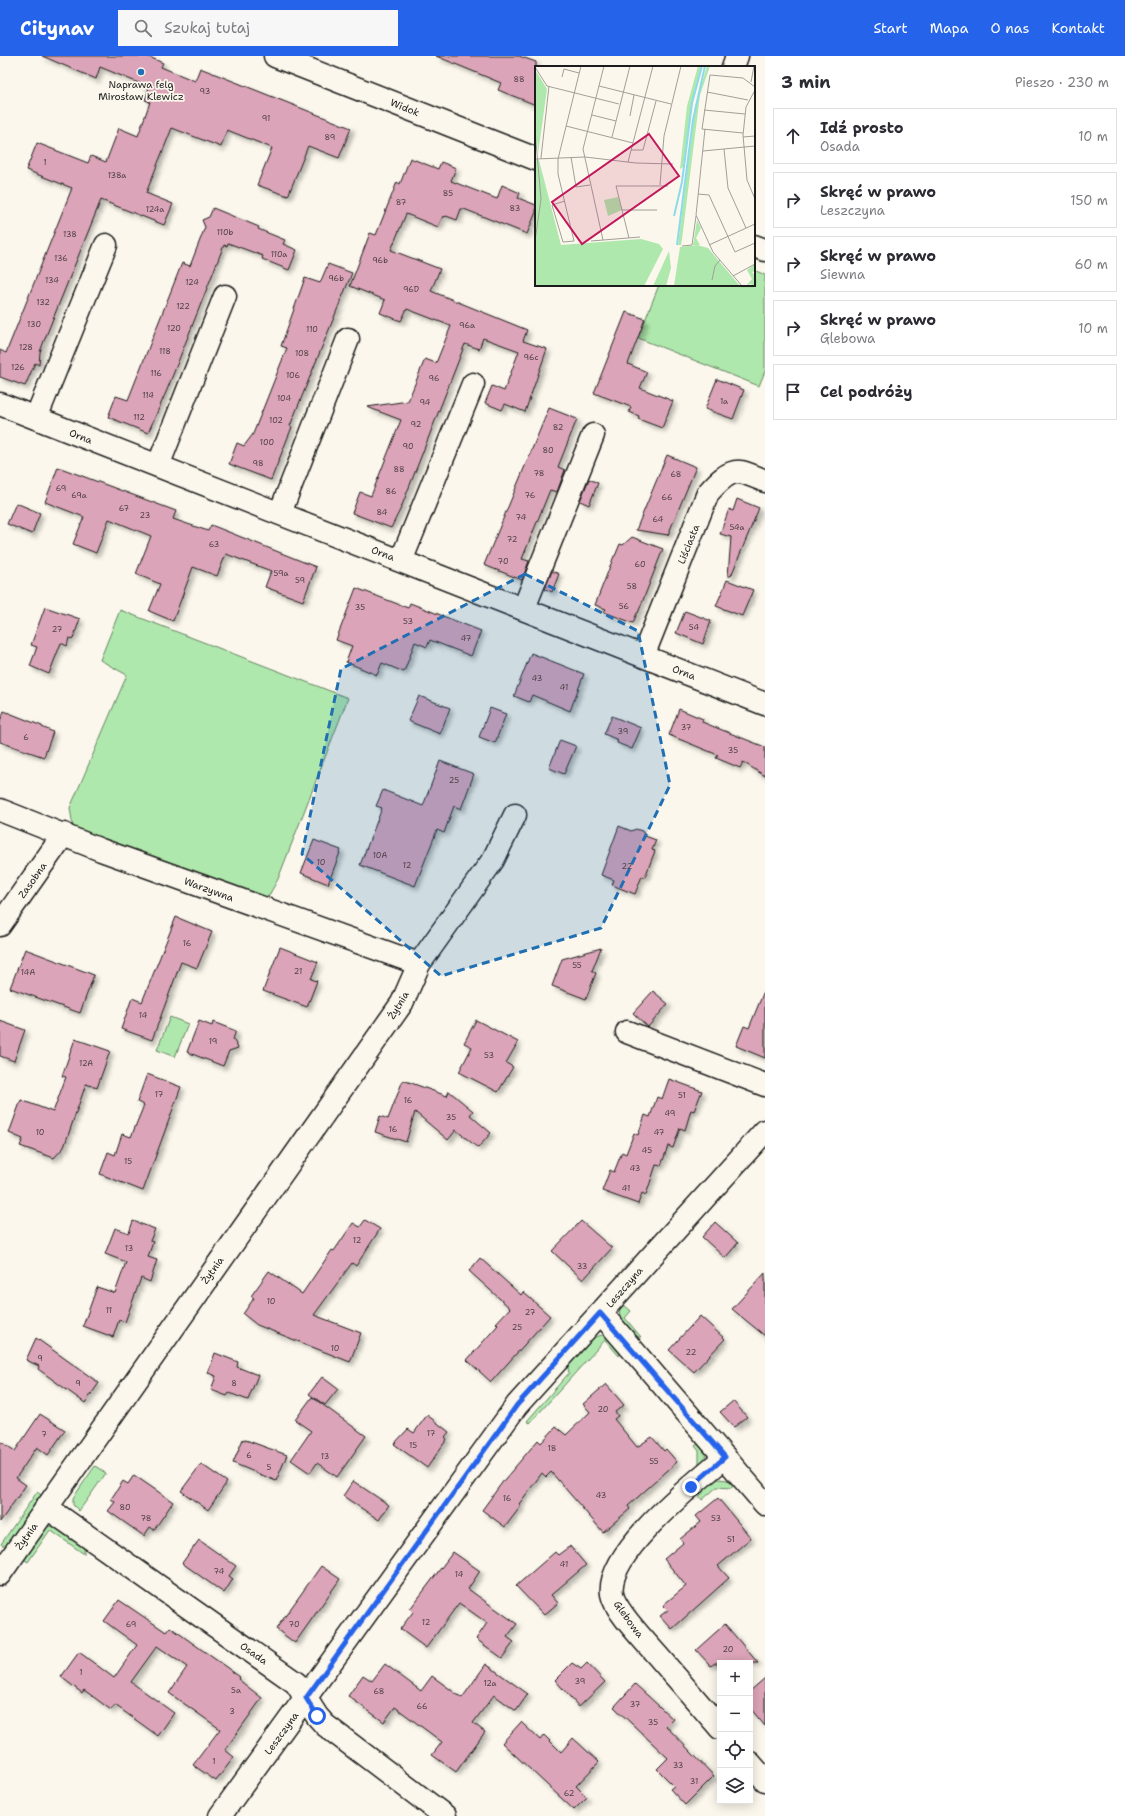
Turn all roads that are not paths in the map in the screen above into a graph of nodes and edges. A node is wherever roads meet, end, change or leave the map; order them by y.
1 (275, 56) edge
2 (738, 56) edge
3 (733, 66) edge
4 (535, 159) edge
5 (106, 245) dead end
6 (755, 246) edge
7 (765, 250) edge
8 (225, 296) dead end
9 (348, 339) dead end
10 (473, 384) dead end
11 (0, 404) edge
12 (36, 418) junction
13 (593, 435) dead end
14 (158, 466) junction
15 (765, 481) edge
16 (280, 513) junction
17 (401, 561) junction
18 (524, 608) junction
19 (643, 656) junction
20 (765, 704) edge
21 (0, 810) edge
22 (515, 815) dead end
23 (64, 834) junction
24 (0, 925) edge
25 (419, 964) junction
26 (627, 1032) dead end
27 (765, 1085) edge
28 (765, 1131) edge
29 (600, 1313) junction
30 (725, 1457) junction
31 (765, 1504) edge
32 (46, 1507) junction
33 (0, 1574) edge
34 (306, 1698) junction
35 (717, 1725) edge
36 (753, 1766) edge
37 (765, 1780) edge
38 (220, 1816) edge
39 (445, 1816) edge

1 - 4 street, Widok
2 - 3 street
5 - 12 street
6 - 7 street
8 - 14 street
9 - 16 street
10 - 17 street
11 - 12 street, Orna
12 - 14 street, Orna
13 - 18 street
14 - 16 street, Orna
15 - 19 street, Liściasta
16 - 17 street, Orna
17 - 18 street, Orna
18 - 19 street, Orna
19 - 20 street, Orna
21 - 23 street, Warzywna
22 - 25 street, Żytnia
23 - 24 street, Zasobna
23 - 25 street, Warzywna
25 - 32 street, Żytnia
26 - 27 street
28 - 29 street, Leszczyna
29 - 30 street
29 - 34 street, Leszczyna
30 - 31 street
30 - 35 street, Glebowa
32 - 33 street, Żytnia
32 - 34 street, Osada
34 - 38 street, Leszczyna
34 - 39 street, Osada
36 - 37 street

